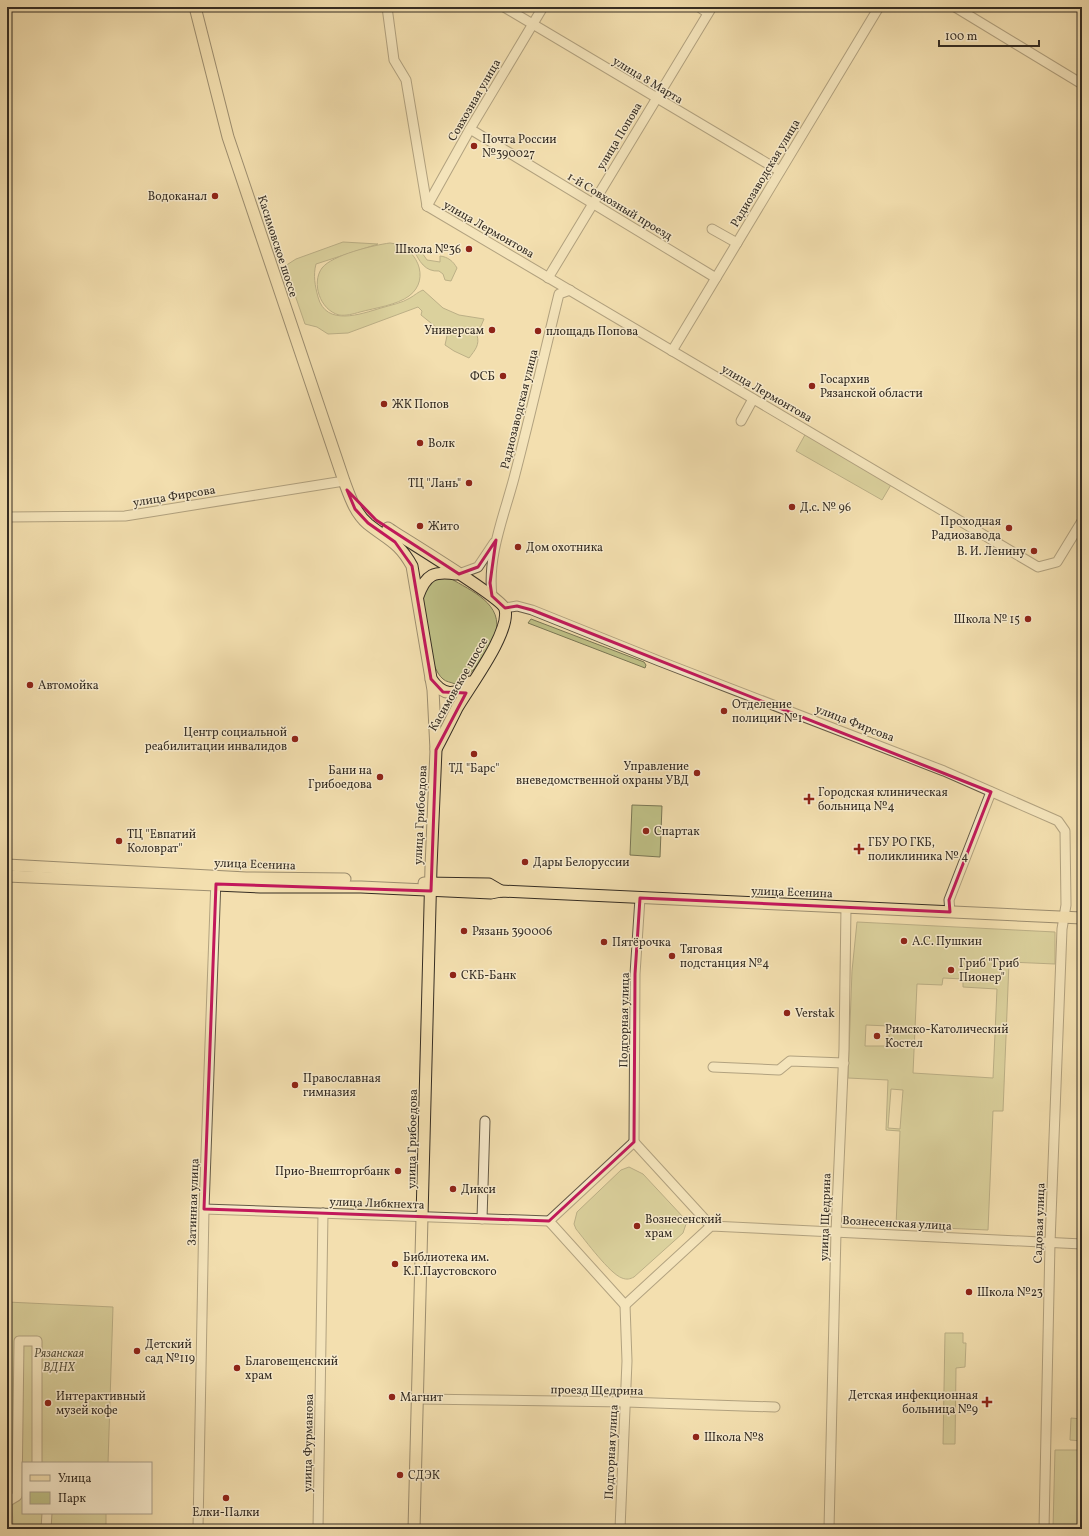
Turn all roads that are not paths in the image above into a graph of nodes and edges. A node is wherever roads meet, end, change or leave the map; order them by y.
1 (195, 7) edge
2 (387, 7) edge
3 (504, 7) edge
4 (543, 7) edge
5 (699, 7) edge
6 (879, 7) edge
7 (955, 7) edge
8 (710, 10) edge
9 (532, 24) junction
10 (1082, 84) edge
11 (656, 98) junction
12 (470, 129) junction
13 (780, 172) junction
14 (593, 203) junction
15 (426, 206) junction
16 (712, 229) dead end
17 (737, 243) junction
18 (548, 278) junction
19 (716, 278) junction
20 (570, 290) junction
21 (672, 351) junction
22 (753, 399) junction
23 (741, 421) dead end
24 (346, 486) junction
25 (7, 517) edge
26 (1082, 521) edge
27 (496, 540) junction
28 (459, 574) junction
29 (492, 596) junction
30 (417, 598) junction
31 (505, 608) junction
32 (478, 674) junction
33 (436, 687) junction
34 (457, 708) junction
35 (436, 750) junction
36 (991, 792) junction
37 (7, 865) edge
38 (7, 876) edge
39 (216, 880) junction
40 (430, 887) junction
41 (640, 898) junction
42 (846, 907) junction
43 (950, 912) junction
44 (1064, 917) junction
45 (1082, 918) edge
46 (844, 1063) junction
47 (713, 1067) dead end
48 (484, 1121) dead end
49 (634, 1142) junction
50 (204, 1209) junction
51 (323, 1213) junction
52 (423, 1216) junction
53 (482, 1219) junction
54 (550, 1221) junction
55 (711, 1226) junction
56 (836, 1232) junction
57 (1050, 1243) junction
58 (1082, 1244) edge
59 (625, 1305) junction
60 (418, 1399) junction
61 (626, 1402) junction
62 (776, 1407) dead end
63 (37, 1462) edge
64 (20, 1487) edge
65 (7, 1502) edge
66 (47, 1514) edge
67 (8, 1529) edge
68 (46, 1529) edge
69 (198, 1529) edge
70 (318, 1529) edge
71 (414, 1529) edge
72 (620, 1529) edge
73 (829, 1529) edge
74 (1044, 1529) edge

1 - 24 main road, Касимовское шоссе
2 - 15 street
3 - 9 street, улица 8 Марта
4 - 9 street, Совхозная улица
5 - 8 street
6 - 13 street, Радиозаводская улица
7 - 10 street
8 - 11 street, улица Попова
9 - 11 street, улица 8 Марта
9 - 12 street, Совхозная улица
11 - 13 street, улица 8 Марта
11 - 14 street, улица Попова
12 - 14 street, 1-й Совхозный проезд
12 - 15 street, Совхозная улица
13 - 17 street, Радиозаводская улица
14 - 18 street, улица Попова
14 - 19 street, 1-й Совхозный проезд
15 - 18 street, улица Лермонтова
16 - 17 street
17 - 19 street, Радиозаводская улица
18 - 20 street, улица Лермонтова
19 - 21 street, Радиозаводская улица
20 - 21 street, улица Лермонтова
20 - 27 street, Радиозаводская улица
21 - 22 street, улица Лермонтова
22 - 23 street
22 - 26 street, улица Лермонтова
24 - 25 street, улица Фирсова
24 - 28 main road, Касимовское шоссе
24 - 30 main road, Касимовское шоссе
27 - 28 street
27 - 29 street
28 - 29 main road, Касимовское шоссе
28 - 30 main road
29 - 31 main road, Касимовское шоссе
30 - 33 main road, Касимовское шоссе
31 - 32 main road, Касимовское шоссе
31 - 36 street, улица Фирсова
32 - 33 main road
32 - 34 main road, Касимовское шоссе
33 - 34 main road
33 - 35 main road, Касимовское шоссе
34 - 35 main road, Касимовское шоссе
35 - 40 main road, улица Грибоедова
36 - 43 street
36 - 44 street, улица Фирсова
37 - 39 main road, улица Есенина
38 - 39 main road, улица Есенина
39 - 40 main road, улица Есенина
39 - 50 street, Затинная улица
40 - 41 main road, улица Есенина
40 - 52 main road, улица Грибоедова
41 - 42 main road, улица Есенина
41 - 49 street, Подгорная улица
42 - 43 main road, улица Есенина
42 - 46 street, улица Щедрина
43 - 44 main road, улица Есенина
44 - 45 main road, улица Есенина
44 - 57 street, Садовая улица
46 - 47 street
46 - 56 street, улица Щедрина
48 - 53 street
49 - 54 street
49 - 55 street
50 - 51 street, улица Либкнехта
50 - 69 street, Затинная улица
51 - 52 street, улица Либкнехта
51 - 70 street, улица Фурманова
52 - 53 street, улица Либкнехта
52 - 60 main road, улица Грибоедова
53 - 54 street, улица Либкнехта
54 - 59 street
55 - 56 street, Вознесенская улица
55 - 59 street
56 - 57 street, Вознесенская улица
56 - 73 street, улица Щедрина
57 - 58 street, Вознесенская улица
57 - 74 street, Садовая улица
59 - 61 street, Подгорная улица
60 - 61 street, проезд Щедрина
60 - 71 main road, улица Грибоедова
61 - 62 street, проезд Щедрина
61 - 72 street, Подгорная улица
63 - 64 street
64 - 65 street
65 - 67 street
66 - 68 street

